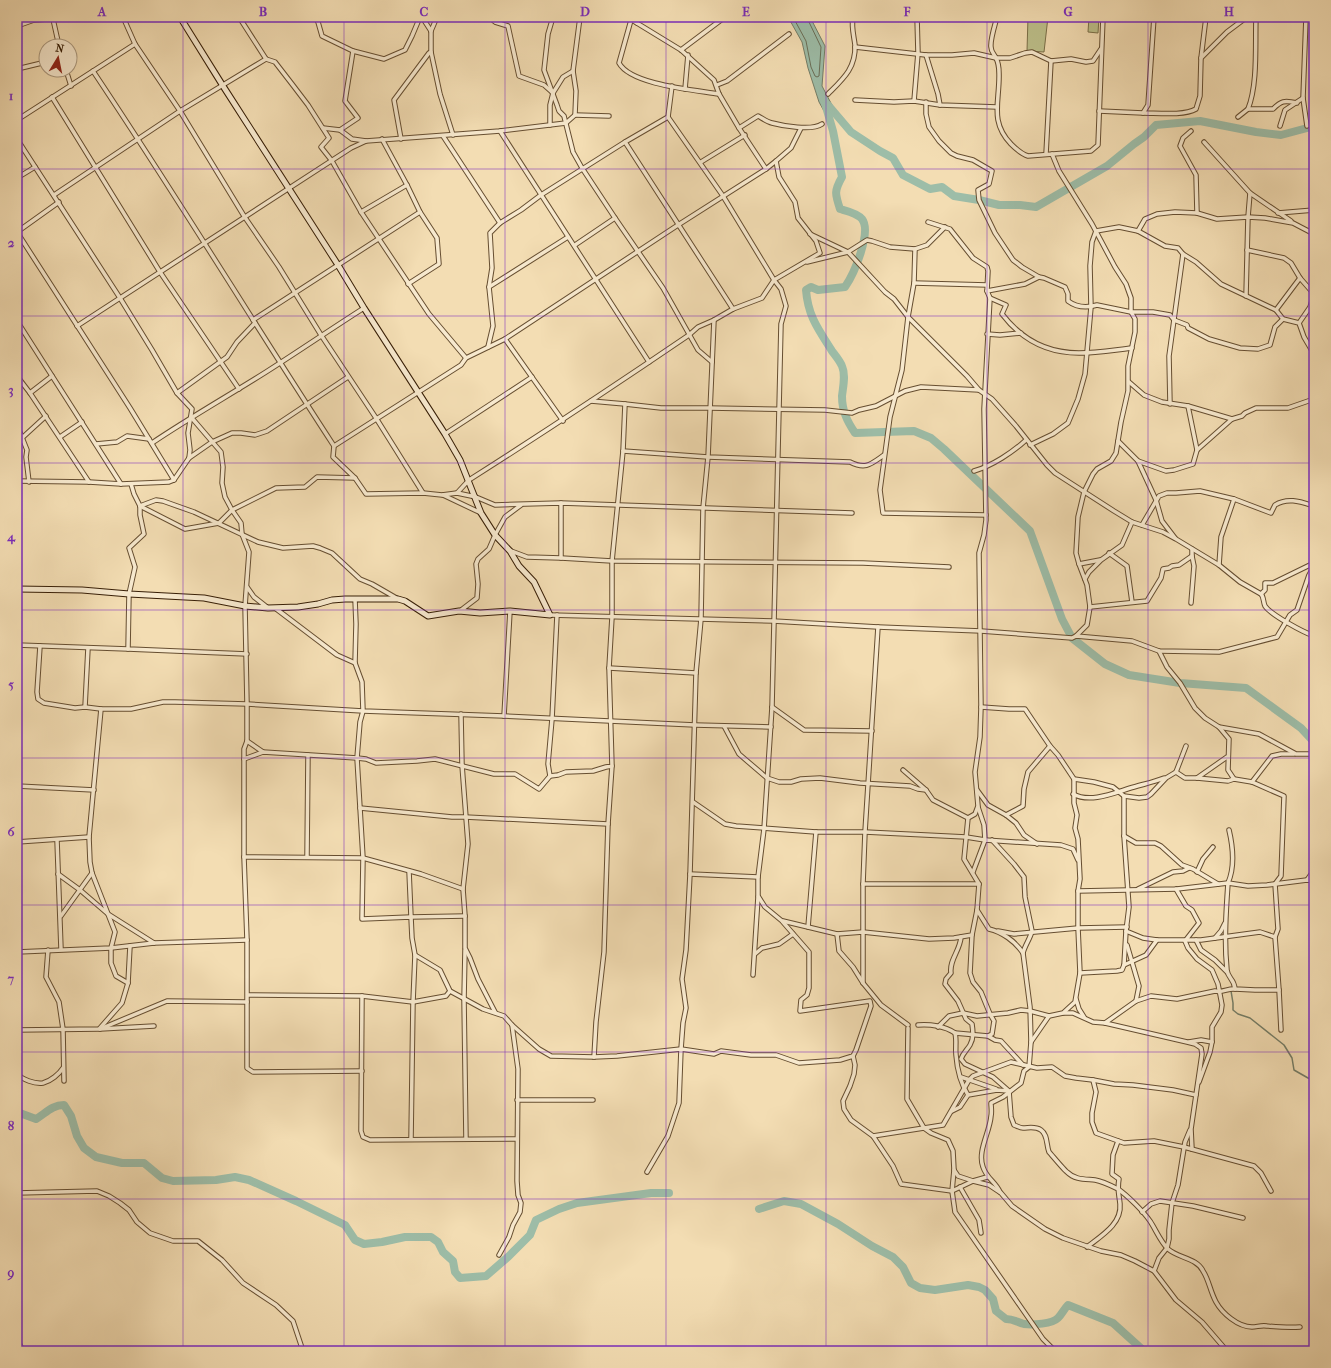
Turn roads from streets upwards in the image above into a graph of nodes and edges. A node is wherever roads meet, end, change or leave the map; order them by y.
1 (77, 17) edge
2 (123, 17) edge
3 (180, 17) edge
4 (239, 17) edge
5 (316, 17) edge
6 (421, 17) edge
7 (437, 17) edge
8 (489, 17) edge
9 (553, 17) edge
10 (580, 17) edge
11 (638, 17) edge
12 (725, 17) edge
13 (853, 17) edge
14 (916, 17) edge
15 (997, 17) edge
16 (1103, 17) edge
17 (1154, 17) edge
18 (1206, 17) edge
19 (1247, 17) edge
20 (1256, 17) edge
21 (1302, 17) edge
22 (1306, 17) edge
23 (1311, 17) edge
24 (629, 18) edge
25 (1314, 18) edge
26 (53, 19) junction
27 (637, 23) junction
28 (17, 26) edge
29 (431, 32) junction
30 (789, 34) dead end
31 (57, 38) edge
32 (135, 44) junction
33 (855, 47) junction
34 (1102, 48) junction
35 (681, 50) junction
36 (353, 51) junction
37 (431, 52) junction
38 (918, 53) junction
39 (688, 55) junction
40 (926, 55) junction
41 (996, 58) junction
42 (1201, 58) junction
43 (266, 59) junction
44 (1051, 61) junction
45 (38, 64) edge
46 (17, 69) edge
47 (93, 71) junction
48 (573, 71) junction
49 (68, 78) edge
50 (717, 85) junction
51 (71, 86) junction
52 (223, 86) junction
53 (672, 86) junction
54 (686, 89) junction
55 (553, 93) junction
56 (719, 94) junction
57 (828, 94) dead end
58 (52, 97) junction
59 (1303, 98) junction
60 (855, 100) dead end
61 (914, 101) junction
62 (926, 102) junction
63 (1296, 103) junction
64 (940, 105) junction
65 (997, 107) junction
66 (1248, 110) junction
67 (1099, 111) junction
68 (180, 112) junction
69 (1143, 113) junction
70 (575, 115) junction
71 (609, 116) dead end
72 (668, 117) junction
73 (1238, 117) dead end
74 (17, 120) edge
75 (566, 123) junction
76 (822, 124) dead end
77 (550, 125) junction
78 (1280, 126) dead end
79 (1307, 126) dead end
80 (323, 128) junction
81 (739, 128) junction
82 (801, 128) junction
83 (340, 130) junction
84 (500, 131) junction
85 (1191, 131) dead end
86 (453, 135) junction
87 (745, 135) junction
88 (443, 136) junction
89 (17, 138) edge
90 (139, 139) junction
91 (382, 139) junction
92 (401, 139) junction
93 (366, 141) junction
94 (625, 142) junction
95 (1204, 142) dead end
96 (1046, 154) junction
97 (1052, 154) junction
98 (332, 161) junction
99 (776, 161) junction
100 (701, 162) junction
101 (35, 167) junction
102 (95, 168) junction
103 (582, 168) junction
104 (766, 169) junction
105 (17, 178) edge
106 (407, 185) junction
107 (289, 188) junction
108 (1250, 193) junction
109 (54, 195) junction
110 (541, 195) junction
111 (723, 196) junction
112 (58, 202) junction
113 (1314, 210) edge
114 (361, 212) junction
115 (420, 212) junction
116 (1278, 213) junction
117 (1197, 214) junction
118 (244, 216) junction
119 (1248, 217) junction
120 (615, 218) junction
121 (928, 222) dead end
122 (500, 223) junction
123 (1294, 223) junction
124 (678, 225) junction
125 (945, 227) junction
126 (1096, 231) junction
127 (1138, 231) junction
128 (17, 232) edge
129 (810, 234) junction
130 (1314, 234) edge
131 (568, 237) junction
132 (379, 240) junction
133 (204, 243) junction
134 (575, 245) junction
135 (915, 249) junction
136 (1247, 250) junction
137 (638, 251) junction
138 (848, 252) junction
139 (1183, 254) junction
140 (801, 264) junction
141 (338, 265) junction
142 (160, 272) junction
143 (1039, 277) junction
144 (1300, 278) junction
145 (595, 280) junction
146 (774, 280) junction
147 (914, 283) junction
148 (408, 284) junction
149 (987, 285) junction
150 (489, 287) junction
151 (987, 291) junction
152 (295, 293) junction
153 (1314, 294) edge
154 (1246, 296) junction
155 (120, 298) junction
156 (990, 298) junction
157 (1314, 305) edge
158 (1091, 307) junction
159 (1310, 307) junction
160 (364, 308) junction
161 (733, 309) junction
162 (1276, 310) junction
163 (1131, 312) junction
164 (908, 317) junction
165 (1283, 319) junction
166 (714, 320) junction
167 (1174, 320) junction
168 (17, 321) edge
169 (254, 321) junction
170 (1299, 323) junction
171 (77, 326) junction
172 (1021, 333) junction
173 (987, 334) junction
174 (320, 335) junction
175 (690, 335) junction
176 (505, 339) junction
177 (488, 347) junction
178 (1132, 348) junction
179 (1087, 352) junction
180 (1314, 354) edge
181 (466, 358) junction
182 (220, 362) junction
183 (649, 362) junction
184 (712, 362) junction
185 (280, 363) junction
186 (17, 376) edge
187 (52, 376) junction
188 (348, 377) junction
189 (532, 377) junction
190 (1129, 382) junction
191 (239, 389) junction
192 (979, 390) junction
193 (177, 392) junction
194 (418, 392) junction
195 (30, 393) junction
196 (985, 394) junction
197 (895, 396) junction
198 (1314, 399) edge
199 (590, 401) junction
200 (307, 404) junction
201 (625, 404) junction
202 (1170, 404) junction
203 (1188, 406) junction
204 (709, 408) junction
205 (779, 409) junction
206 (46, 416) junction
207 (191, 417) junction
208 (376, 418) junction
209 (1232, 419) junction
210 (563, 421) junction
211 (82, 422) junction
212 (17, 425) edge
213 (445, 434) junction
214 (60, 437) junction
215 (22, 438) junction
216 (1026, 440) junction
217 (150, 441) junction
218 (1118, 441) junction
219 (212, 442) junction
220 (96, 444) junction
221 (1030, 445) junction
222 (334, 446) junction
223 (1197, 450) junction
224 (623, 451) junction
225 (884, 455) junction
226 (708, 457) junction
227 (189, 458) junction
228 (778, 459) junction
229 (1138, 461) junction
230 (985, 468) junction
231 (974, 471) dead end
232 (355, 478) junction
233 (174, 480) junction
234 (469, 480) junction
235 (17, 482) edge
236 (29, 482) junction
237 (89, 482) junction
238 (121, 484) junction
239 (130, 484) junction
240 (1084, 492) junction
241 (422, 493) junction
242 (457, 493) junction
243 (442, 495) junction
244 (476, 497) junction
245 (1234, 499) junction
246 (1156, 500) junction
247 (561, 503) junction
248 (522, 504) junction
249 (140, 506) junction
250 (617, 506) junction
251 (1314, 506) edge
252 (703, 508) junction
253 (232, 510) junction
254 (776, 510) junction
255 (852, 512) dead end
256 (481, 513) junction
257 (986, 515) junction
258 (1132, 522) junction
259 (219, 523) junction
260 (1142, 525) junction
261 (242, 534) junction
262 (495, 535) junction
263 (1176, 539) junction
264 (1192, 549) junction
265 (510, 551) junction
266 (1109, 553) junction
267 (1192, 556) junction
268 (561, 558) junction
269 (1101, 560) junction
270 (612, 561) junction
271 (702, 562) junction
272 (774, 562) junction
273 (1314, 563) edge
274 (1078, 564) junction
275 (1219, 565) junction
276 (1314, 566) edge
277 (949, 567) dead end
278 (1085, 579) junction
279 (247, 587) junction
280 (17, 588) edge
281 (129, 594) junction
282 (1261, 594) junction
283 (354, 599) junction
284 (398, 599) junction
285 (1132, 602) junction
286 (1191, 603) dead end
287 (246, 606) junction
288 (271, 607) junction
289 (1090, 607) junction
290 (459, 611) junction
291 (510, 611) junction
292 (550, 615) junction
293 (558, 615) junction
294 (612, 617) junction
295 (701, 619) junction
296 (774, 621) junction
297 (1287, 621) junction
298 (878, 627) junction
299 (981, 631) junction
300 (1076, 636) junction
301 (1314, 636) edge
302 (17, 646) edge
303 (40, 646) junction
304 (88, 648) junction
305 (128, 649) junction
306 (1158, 651) junction
307 (247, 654) junction
308 (354, 663) junction
309 (609, 668) junction
310 (696, 673) junction
311 (247, 704) junction
312 (85, 707) junction
313 (772, 707) junction
314 (981, 707) junction
315 (101, 709) junction
316 (363, 711) junction
317 (461, 714) junction
318 (504, 716) junction
319 (552, 719) junction
320 (610, 721) junction
321 (696, 725) junction
322 (724, 726) junction
323 (771, 727) junction
324 (1219, 727) junction
325 (872, 731) junction
326 (247, 741) junction
327 (1050, 746) junction
328 (1186, 746) dead end
329 (263, 752) junction
330 (1296, 754) junction
331 (1314, 754) edge
332 (308, 755) junction
333 (1227, 757) junction
334 (357, 758) junction
335 (244, 759) junction
336 (462, 765) junction
337 (612, 766) junction
338 (903, 770) dead end
339 (1176, 772) junction
340 (550, 776) junction
341 (767, 778) junction
342 (1166, 778) junction
343 (1197, 778) junction
344 (1074, 779) junction
345 (1234, 779) junction
346 (1252, 782) junction
347 (868, 784) junction
348 (17, 786) edge
349 (94, 790) junction
350 (926, 790) junction
351 (976, 790) junction
352 (1118, 791) junction
353 (1073, 794) junction
354 (1124, 796) junction
355 (693, 802) junction
356 (978, 806) junction
357 (360, 808) junction
358 (1006, 815) junction
359 (466, 817) junction
360 (968, 818) junction
361 (608, 824) junction
362 (764, 829) junction
363 (1229, 830) dead end
364 (816, 832) junction
365 (865, 832) junction
366 (1124, 836) junction
367 (90, 837) junction
368 (966, 837) junction
369 (57, 840) junction
370 (985, 840) junction
371 (992, 840) junction
372 (17, 842) edge
373 (1038, 844) junction
374 (1213, 847) dead end
375 (244, 856) junction
376 (307, 857) junction
377 (363, 858) junction
378 (1078, 861) junction
379 (1189, 868) junction
380 (1314, 870) edge
381 (409, 871) junction
382 (973, 872) junction
383 (1197, 872) junction
384 (92, 873) junction
385 (58, 874) junction
386 (690, 874) junction
387 (758, 877) junction
388 (1307, 880) junction
389 (1314, 881) edge
390 (1228, 883) junction
391 (864, 884) junction
392 (979, 884) junction
393 (1218, 884) junction
394 (1275, 884) junction
395 (463, 889) junction
396 (1127, 889) junction
397 (1137, 889) junction
398 (1176, 889) junction
399 (80, 890) junction
400 (1078, 891) junction
401 (758, 896) junction
402 (977, 910) junction
403 (108, 914) junction
404 (465, 916) junction
405 (60, 917) junction
406 (411, 917) junction
407 (782, 921) junction
408 (1226, 921) junction
409 (808, 927) junction
410 (1078, 928) junction
411 (1126, 929) junction
412 (997, 931) junction
413 (1032, 931) junction
414 (863, 932) junction
415 (793, 934) junction
416 (837, 934) junction
417 (972, 935) junction
418 (1225, 936) junction
419 (961, 937) junction
420 (1275, 937) junction
421 (1215, 938) junction
422 (248, 940) junction
423 (1157, 940) junction
424 (1185, 940) junction
425 (1196, 940) junction
426 (1126, 942) junction
427 (154, 944) junction
428 (130, 946) junction
429 (111, 948) junction
430 (465, 948) junction
431 (61, 949) junction
432 (48, 950) junction
433 (17, 952) edge
434 (1023, 953) junction
435 (755, 954) junction
436 (415, 955) junction
437 (1132, 962) junction
438 (1124, 965) junction
439 (1227, 972) junction
440 (1080, 973) junction
441 (753, 975) dead end
442 (128, 983) junction
443 (863, 983) junction
444 (1235, 989) junction
445 (1279, 990) junction
446 (450, 992) junction
447 (1220, 992) junction
448 (248, 995) junction
449 (362, 996) junction
450 (1076, 998) junction
451 (464, 999) junction
452 (1136, 1001) junction
453 (248, 1002) junction
454 (412, 1002) junction
455 (1030, 1011) junction
456 (495, 1012) junction
457 (963, 1013) junction
458 (1063, 1013) junction
459 (990, 1014) junction
460 (1049, 1016) junction
461 (1085, 1017) junction
462 (1106, 1022) junction
463 (512, 1025) junction
464 (918, 1025) dead end
465 (154, 1026) dead end
466 (938, 1027) junction
467 (63, 1029) junction
468 (100, 1029) junction
469 (17, 1030) edge
470 (1280, 1030) dead end
471 (955, 1033) junction
472 (973, 1036) junction
473 (988, 1036) junction
474 (1031, 1042) junction
475 (1187, 1042) junction
476 (1212, 1042) junction
477 (681, 1049) junction
478 (853, 1056) junction
479 (594, 1057) junction
480 (1024, 1065) junction
481 (64, 1067) junction
482 (1028, 1067) junction
483 (362, 1071) junction
484 (983, 1072) junction
485 (17, 1073) edge
486 (961, 1077) junction
487 (969, 1080) junction
488 (1093, 1080) junction
489 (64, 1081) dead end
490 (1197, 1088) junction
491 (965, 1090) junction
492 (997, 1090) junction
493 (1009, 1092) junction
494 (968, 1095) junction
495 (1196, 1095) junction
496 (518, 1100) junction
497 (593, 1100) dead end
498 (951, 1111) junction
499 (924, 1128) junction
500 (1191, 1130) junction
501 (873, 1136) junction
502 (411, 1139) junction
503 (466, 1139) junction
504 (517, 1139) junction
505 (1118, 1141) junction
506 (1184, 1147) junction
507 (1192, 1149) junction
508 (954, 1170) junction
509 (646, 1172) dead end
510 (987, 1177) junction
511 (973, 1181) junction
512 (960, 1187) junction
513 (1117, 1189) junction
514 (952, 1191) junction
515 (1271, 1191) dead end
516 (17, 1193) edge
517 (1001, 1193) junction
518 (1172, 1203) junction
519 (1142, 1212) junction
520 (1244, 1218) dead end
521 (981, 1233) dead end
522 (1087, 1247) junction
523 (1167, 1248) junction
524 (499, 1255) dead end
525 (1154, 1271) junction
526 (1300, 1327) dead end
527 (303, 1351) edge
528 (1055, 1351) edge
529 (1227, 1351) edge

1 - 26 street
2 - 32 street
3 - 52 street
4 - 43 street
5 - 36 street
6 - 29 street
6 - 36 street
7 - 29 street
8 - 55 street
9 - 55 street
10 - 48 street
11 - 27 street
12 - 35 street
13 - 33 street
14 - 38 street
15 - 41 street
16 - 34 street
17 - 69 street
18 - 42 street
19 - 42 street
20 - 66 street
21 - 22 street
22 - 23 street
22 - 59 street
23 - 25 street
24 - 27 street
24 - 53 street
26 - 28 street
26 - 31 street
27 - 35 street
29 - 37 street
30 - 50 street
32 - 47 street
32 - 68 street
33 - 38 street
33 - 57 street
34 - 44 street
34 - 67 street
35 - 39 street
36 - 83 street
37 - 86 street
37 - 92 street
38 - 40 street
38 - 61 street
39 - 50 street
39 - 54 street
40 - 41 street
40 - 64 street
41 - 44 street
41 - 65 street
42 - 69 street
43 - 52 street
43 - 80 street
44 - 96 street
45 - 46 street
47 - 51 street
47 - 90 street
48 - 55 street
48 - 70 street
49 - 51 street
50 - 56 street
51 - 58 street
52 - 68 street
52 - 107 street
53 - 54 street
53 - 72 street
54 - 56 street
55 - 75 street
55 - 77 street
56 - 81 street
58 - 74 street
58 - 102 street
59 - 63 street
59 - 79 street
60 - 61 street
61 - 62 street
62 - 64 street
62 - 143 street
63 - 66 street
63 - 78 street
64 - 65 street
65 - 96 street
66 - 73 street
67 - 69 street
67 - 97 street
68 - 90 street
68 - 118 street
70 - 71 street
70 - 75 street
72 - 94 street
72 - 100 street
75 - 77 street
75 - 103 street
76 - 82 street
77 - 84 street
80 - 83 street
80 - 98 street
81 - 82 street
81 - 87 street
82 - 99 street
83 - 93 street
84 - 86 street
84 - 110 street
85 - 117 street
86 - 88 street
87 - 100 street
87 - 104 street
88 - 92 street
88 - 122 street
89 - 101 street
90 - 102 street
90 - 133 street
91 - 92 street
91 - 93 street
91 - 106 street
93 - 98 street
94 - 103 street
94 - 124 street
95 - 108 street
96 - 97 street
97 - 126 street
98 - 107 street
98 - 114 street
99 - 104 street
99 - 129 street
100 - 111 street
101 - 105 street
101 - 109 street
102 - 109 street
102 - 142 street
103 - 110 street
103 - 120 street
104 - 111 street
106 - 114 street
106 - 115 street
107 - 118 street
107 - 141 street
108 - 116 street
108 - 119 street
109 - 112 street
110 - 122 street
110 - 131 street
111 - 124 street
111 - 146 street
112 - 128 street
112 - 155 street
113 - 116 street
114 - 132 street
115 - 132 street
115 - 148 street
116 - 123 street
117 - 119 street
117 - 127 street
118 - 133 street
118 - 152 street
119 - 123 street
119 - 136 street
120 - 134 street
120 - 137 street
121 - 125 street
122 - 150 street
123 - 130 street
124 - 137 street
124 - 161 street
125 - 135 street
125 - 149 street
126 - 127 street
126 - 158 street
126 - 163 street
127 - 139 street
128 - 171 street
129 - 138 street
129 - 140 street
131 - 134 street
131 - 150 street
132 - 141 street
132 - 148 street
133 - 142 street
133 - 169 street
134 - 145 street
135 - 138 street
135 - 147 street
136 - 144 street
136 - 154 street
137 - 145 street
137 - 175 street
138 - 140 street
138 - 164 street
139 - 154 street
139 - 167 street
140 - 146 street
141 - 152 street
141 - 160 street
142 - 155 street
142 - 182 street
143 - 151 street
143 - 158 street
144 - 153 street
144 - 162 street
145 - 176 street
145 - 183 street
146 - 161 street
146 - 205 street
147 - 149 street
147 - 164 street
148 - 181 street
149 - 151 street
150 - 177 street
151 - 156 street
152 - 169 street
152 - 174 street
153 - 159 street
154 - 162 street
155 - 171 street
155 - 193 street
156 - 172 street
156 - 173 street
157 - 159 street
158 - 163 street
158 - 179 street
159 - 170 street
160 - 174 street
160 - 194 street
161 - 166 street
162 - 165 street
163 - 167 street
163 - 178 street
164 - 192 street
164 - 197 street
165 - 167 street
165 - 170 street
166 - 175 street
166 - 184 street
167 - 202 street
168 - 187 street
169 - 182 street
169 - 185 street
170 - 180 street
171 - 217 street
172 - 173 street
172 - 179 street
173 - 196 street
174 - 185 street
174 - 188 street
175 - 183 street
175 - 184 street
176 - 177 street
176 - 189 street
177 - 181 street
178 - 179 street
178 - 190 street
179 - 221 street
181 - 194 street
182 - 191 street
182 - 193 street
183 - 199 street
184 - 204 street
185 - 191 street
185 - 200 street
186 - 195 street
187 - 195 street
187 - 211 street
188 - 200 street
188 - 208 street
189 - 210 street
189 - 213 street
190 - 202 street
190 - 218 street
191 - 207 street
192 - 196 street
192 - 197 street
193 - 207 street
194 - 208 street
194 - 213 street
195 - 206 street
196 - 216 street
196 - 230 street
197 - 205 street
197 - 225 street
198 - 209 street
199 - 201 street
199 - 210 street
200 - 219 street
200 - 222 street
201 - 204 street
201 - 224 street
202 - 203 street
203 - 209 street
203 - 223 street
204 - 205 street
204 - 226 street
205 - 228 street
206 - 214 street
206 - 215 street
207 - 217 street
207 - 219 street
207 - 227 street
208 - 222 street
208 - 241 street
209 - 223 street
210 - 234 street
211 - 214 street
211 - 220 street
212 - 215 street
213 - 234 street
214 - 237 street
215 - 236 street
216 - 221 street
216 - 230 street
217 - 220 street
217 - 233 street
218 - 229 street
218 - 240 street
219 - 227 street
219 - 253 street
220 - 238 street
221 - 240 street
222 - 232 street
223 - 229 street
224 - 226 street
224 - 250 street
225 - 228 street
225 - 257 street
226 - 228 street
226 - 252 street
227 - 233 street
228 - 254 street
229 - 246 street
230 - 231 street
230 - 257 street
232 - 241 street
232 - 253 street
233 - 239 street
234 - 242 street
234 - 244 street
235 - 236 street
236 - 237 street
237 - 238 street
238 - 239 street
239 - 249 street
240 - 258 street
240 - 274 street
241 - 243 street
242 - 243 street
242 - 244 street
243 - 256 street
244 - 248 street
244 - 256 street
245 - 246 street
245 - 251 street
245 - 275 street
246 - 260 street
246 - 263 street
247 - 248 street
247 - 250 street
247 - 268 street
248 - 262 street
249 - 259 street
249 - 259 street
249 - 281 street
250 - 252 street
250 - 270 street
252 - 254 street
252 - 271 street
253 - 259 street
253 - 261 street
254 - 255 street
254 - 272 street
256 - 262 street
257 - 299 street
258 - 260 street
258 - 266 street
259 - 261 street
260 - 263 street
261 - 279 street
261 - 284 street
262 - 265 street
262 - 290 street
263 - 264 street
264 - 267 street
264 - 275 street
265 - 268 street
265 - 292 street
266 - 269 street
266 - 285 street
267 - 285 street
267 - 286 street
268 - 270 street
269 - 274 street
269 - 278 street
270 - 271 street
270 - 294 street
271 - 272 street
271 - 295 street
272 - 277 street
272 - 296 street
273 - 282 street
274 - 278 street
275 - 282 street
276 - 297 street
278 - 289 street
279 - 287 street
279 - 288 street
280 - 281 street
281 - 287 street
281 - 305 street
282 - 297 street
283 - 284 street
283 - 288 street
283 - 308 street
284 - 290 street
285 - 289 street
287 - 288 street
287 - 307 street
288 - 308 street
289 - 300 street
290 - 291 street
291 - 292 street
291 - 318 street
292 - 293 street
293 - 294 street
293 - 319 street
294 - 295 street
294 - 309 street
295 - 296 street
295 - 310 street
296 - 298 street
296 - 313 street
297 - 301 street
297 - 306 street
298 - 299 street
298 - 325 street
299 - 300 street
299 - 314 street
300 - 306 street
302 - 303 street
303 - 304 street
303 - 312 street
304 - 305 street
304 - 312 street
305 - 307 street
306 - 324 street
307 - 311 street
308 - 316 street
309 - 310 street
309 - 320 street
310 - 321 street
311 - 315 street
311 - 316 street
311 - 326 street
312 - 315 street
313 - 323 street
313 - 325 street
314 - 327 street
314 - 351 street
315 - 349 street
316 - 317 street
316 - 334 street
317 - 318 street
317 - 336 street
318 - 319 street
319 - 320 street
319 - 340 street
320 - 321 street
320 - 337 street
321 - 322 street
321 - 355 street
322 - 323 street
322 - 341 street
323 - 341 street
324 - 330 street
324 - 333 street
325 - 347 street
326 - 329 street
326 - 335 street
327 - 344 street
327 - 358 street
328 - 339 street
329 - 332 street
329 - 335 street
330 - 331 street
330 - 346 street
332 - 334 street
332 - 376 street
333 - 343 street
333 - 345 street
334 - 336 street
334 - 357 street
335 - 375 street
336 - 340 street
336 - 359 street
337 - 340 street
337 - 361 street
338 - 350 street
339 - 342 street
339 - 343 street
341 - 347 street
341 - 362 street
342 - 352 street
342 - 354 street
343 - 345 street
344 - 352 street
344 - 353 street
345 - 346 street
346 - 394 street
347 - 350 street
347 - 365 street
348 - 349 street
349 - 367 street
350 - 360 street
351 - 356 street
351 - 358 street
352 - 353 street
352 - 354 street
353 - 378 street
354 - 366 street
355 - 362 street
355 - 386 street
356 - 360 street
356 - 370 street
357 - 359 street
357 - 377 street
358 - 373 street
359 - 361 street
359 - 395 street
360 - 368 street
361 - 479 street
362 - 364 street
362 - 387 street
363 - 390 street
364 - 365 street
364 - 409 street
365 - 368 street
365 - 391 street
366 - 379 street
366 - 396 street
367 - 369 street
367 - 384 street
368 - 370 street
368 - 382 street
369 - 372 street
369 - 385 street
370 - 371 street
370 - 382 street
371 - 373 street
371 - 413 street
373 - 378 street
374 - 383 street
375 - 376 street
375 - 422 street
376 - 377 street
377 - 381 street
377 - 406 street
378 - 400 street
379 - 383 street
379 - 397 street
380 - 388 street
381 - 395 street
381 - 406 street
382 - 392 street
383 - 393 street
384 - 399 street
384 - 403 street
385 - 399 street
385 - 405 street
386 - 387 street
386 - 477 street
387 - 401 street
388 - 389 street
388 - 394 street
390 - 393 street
390 - 394 street
390 - 408 street
391 - 392 street
391 - 414 street
392 - 402 street
393 - 398 street
394 - 420 street
395 - 404 street
396 - 397 street
396 - 400 street
396 - 411 street
397 - 398 street
398 - 424 street
399 - 403 street
399 - 405 street
400 - 410 street
401 - 407 street
401 - 435 street
402 - 412 street
402 - 417 street
403 - 427 street
403 - 429 street
404 - 406 street
404 - 430 street
405 - 431 street
406 - 436 street
407 - 409 street
407 - 415 street
408 - 418 street
408 - 421 street
409 - 416 street
410 - 411 street
410 - 413 street
410 - 440 street
411 - 423 street
411 - 426 street
412 - 413 street
412 - 434 street
413 - 434 street
414 - 416 street
414 - 419 street
414 - 443 street
415 - 435 street
415 - 478 street
416 - 443 street
417 - 419 street
417 - 459 street
418 - 420 street
418 - 421 street
418 - 439 street
419 - 457 street
420 - 445 street
421 - 425 street
422 - 427 street
422 - 448 street
423 - 424 street
423 - 437 street
424 - 425 street
424 - 447 street
425 - 439 street
426 - 437 street
426 - 438 street
427 - 428 street
428 - 429 street
428 - 442 street
429 - 431 street
429 - 442 street
430 - 451 street
430 - 456 street
431 - 432 street
432 - 433 street
432 - 467 street
434 - 455 street
435 - 441 street
436 - 446 street
436 - 454 street
437 - 438 street
437 - 452 street
438 - 440 street
439 - 444 street
440 - 450 street
442 - 468 street
443 - 499 street
444 - 445 street
444 - 447 street
445 - 470 street
446 - 451 street
446 - 454 street
447 - 452 street
447 - 476 street
448 - 449 street
448 - 453 street
449 - 454 street
449 - 483 street
450 - 458 street
450 - 461 street
451 - 456 street
451 - 503 street
452 - 462 street
453 - 468 street
453 - 483 street
454 - 502 street
455 - 459 street
455 - 460 street
455 - 474 street
456 - 463 street
457 - 459 street
457 - 466 street
457 - 472 street
458 - 460 street
458 - 461 street
459 - 473 street
460 - 474 street
461 - 462 street
462 - 475 street
463 - 479 street
463 - 496 street
464 - 466 street
465 - 468 street
466 - 471 street
467 - 468 street
467 - 469 street
467 - 481 street
471 - 472 street
471 - 486 street
472 - 473 street
472 - 484 street
473 - 480 street
474 - 482 street
475 - 476 street
475 - 490 street
476 - 490 street
477 - 478 street
477 - 479 street
477 - 509 street
478 - 501 street
480 - 482 street
480 - 484 street
481 - 485 street
481 - 489 street
482 - 488 street
482 - 493 street
483 - 502 street
484 - 487 street
484 - 493 street
486 - 487 street
486 - 491 street
487 - 491 street
487 - 492 street
488 - 495 street
488 - 505 street
490 - 495 street
491 - 494 street
491 - 498 street
492 - 493 street
492 - 494 street
493 - 510 street
493 - 513 street
494 - 498 street
495 - 500 street
496 - 497 street
496 - 504 street
498 - 499 street
499 - 501 street
499 - 508 street
500 - 506 street
500 - 507 street
501 - 514 street
502 - 503 street
503 - 504 street
504 - 524 street
505 - 506 street
505 - 513 street
506 - 507 street
506 - 518 street
507 - 515 street
508 - 511 street
508 - 514 street
510 - 511 street
510 - 517 street
511 - 512 street
511 - 517 street
512 - 514 street
512 - 521 street
513 - 519 street
513 - 522 street
514 - 528 street
516 - 527 street
517 - 522 street
518 - 519 street
518 - 520 street
518 - 523 street
519 - 523 street
522 - 525 street
523 - 525 street
523 - 526 street
525 - 529 street

